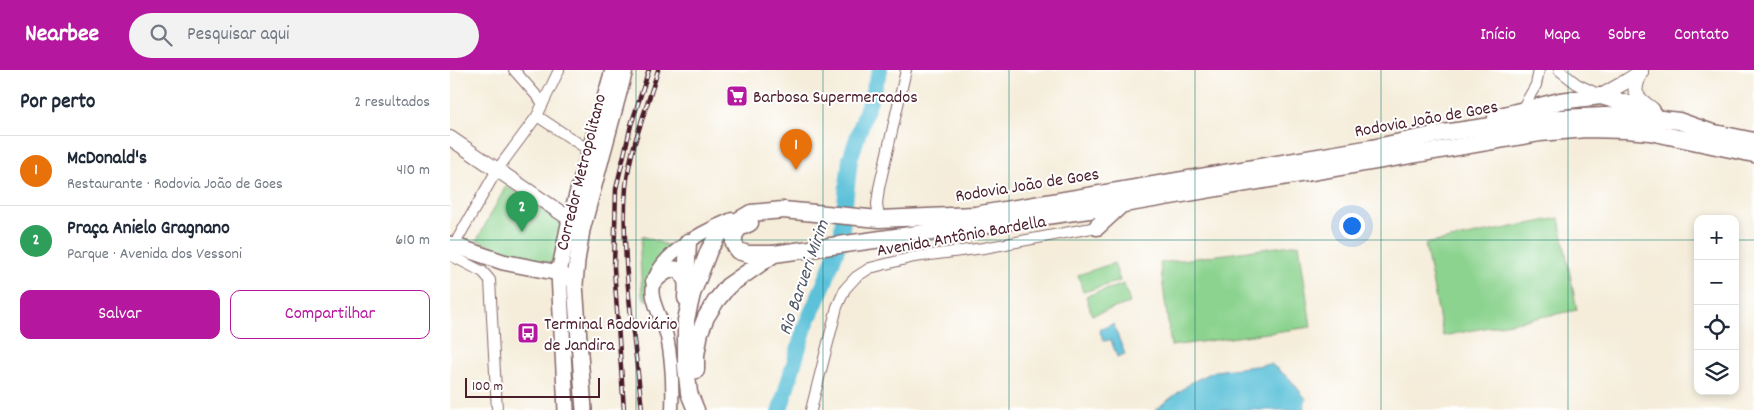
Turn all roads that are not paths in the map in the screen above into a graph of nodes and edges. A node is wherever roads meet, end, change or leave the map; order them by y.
1 (514, 70) edge
2 (559, 70) edge
3 (613, 70) edge
4 (625, 70) edge
5 (906, 70) edge
6 (1540, 70) edge
7 (1559, 70) edge
8 (1642, 71) edge
9 (1601, 96) junction
10 (543, 103) junction
11 (1522, 109) junction
12 (1654, 111) junction
13 (537, 116) junction
14 (1680, 121) junction
15 (1443, 132) junction
16 (450, 138) edge
17 (1754, 140) edge
18 (584, 147) dead end
19 (1754, 154) edge
20 (498, 170) junction
21 (1123, 203) junction
22 (1089, 210) junction
23 (768, 211) junction
24 (751, 213) junction
25 (871, 218) junction
26 (570, 219) junction
27 (1092, 228) junction
28 (688, 242) junction
29 (863, 242) junction
30 (451, 248) edge
31 (774, 254) junction
32 (559, 274) junction
33 (686, 280) junction
34 (654, 282) junction
35 (576, 284) junction
36 (686, 320) junction
37 (581, 406) edge
38 (497, 410) edge
39 (566, 410) edge
40 (672, 410) edge
41 (696, 410) edge
42 (811, 410) edge

1 - 10 street
2 - 10 street
3 - 26 main road
4 - 35 main road, Corredor Metropolitano
5 - 25 street
6 - 11 street
7 - 9 street
8 - 9 main road
8 - 12 main road
9 - 11 highway
9 - 12 highway
10 - 13 street
11 - 15 highway
12 - 14 highway
13 - 18 street
13 - 20 street
14 - 15 highway, Rodovia João de Goes
14 - 17 highway, Rodovia João de Goes
15 - 25 highway, Rodovia João de Goes
16 - 20 main road
19 - 21 highway, Rodovia João de Goes
20 - 26 main road
20 - 30 street
21 - 22 highway, Rodovia João de Goes
21 - 27 highway
22 - 27 highway
22 - 29 highway, Rodovia João de Goes
23 - 24 highway, Rodovia João de Goes
23 - 25 highway, Rodovia João de Goes
23 - 31 highway
24 - 28 street
24 - 36 highway, Rodovia João de Goes
25 - 29 highway
26 - 32 main road
27 - 42 street, Avenida Antônio Bardella
28 - 33 highway
28 - 34 street
29 - 31 highway, Rodovia João de Goes
30 - 32 main road
30 - 38 street
31 - 41 highway, Rodovia João de Goes
32 - 35 main road
32 - 39 main road
33 - 34 highway
33 - 36 highway
34 - 40 street
35 - 37 main road, Corredor Metropolitano
36 - 41 highway, Rodovia João de Goes

